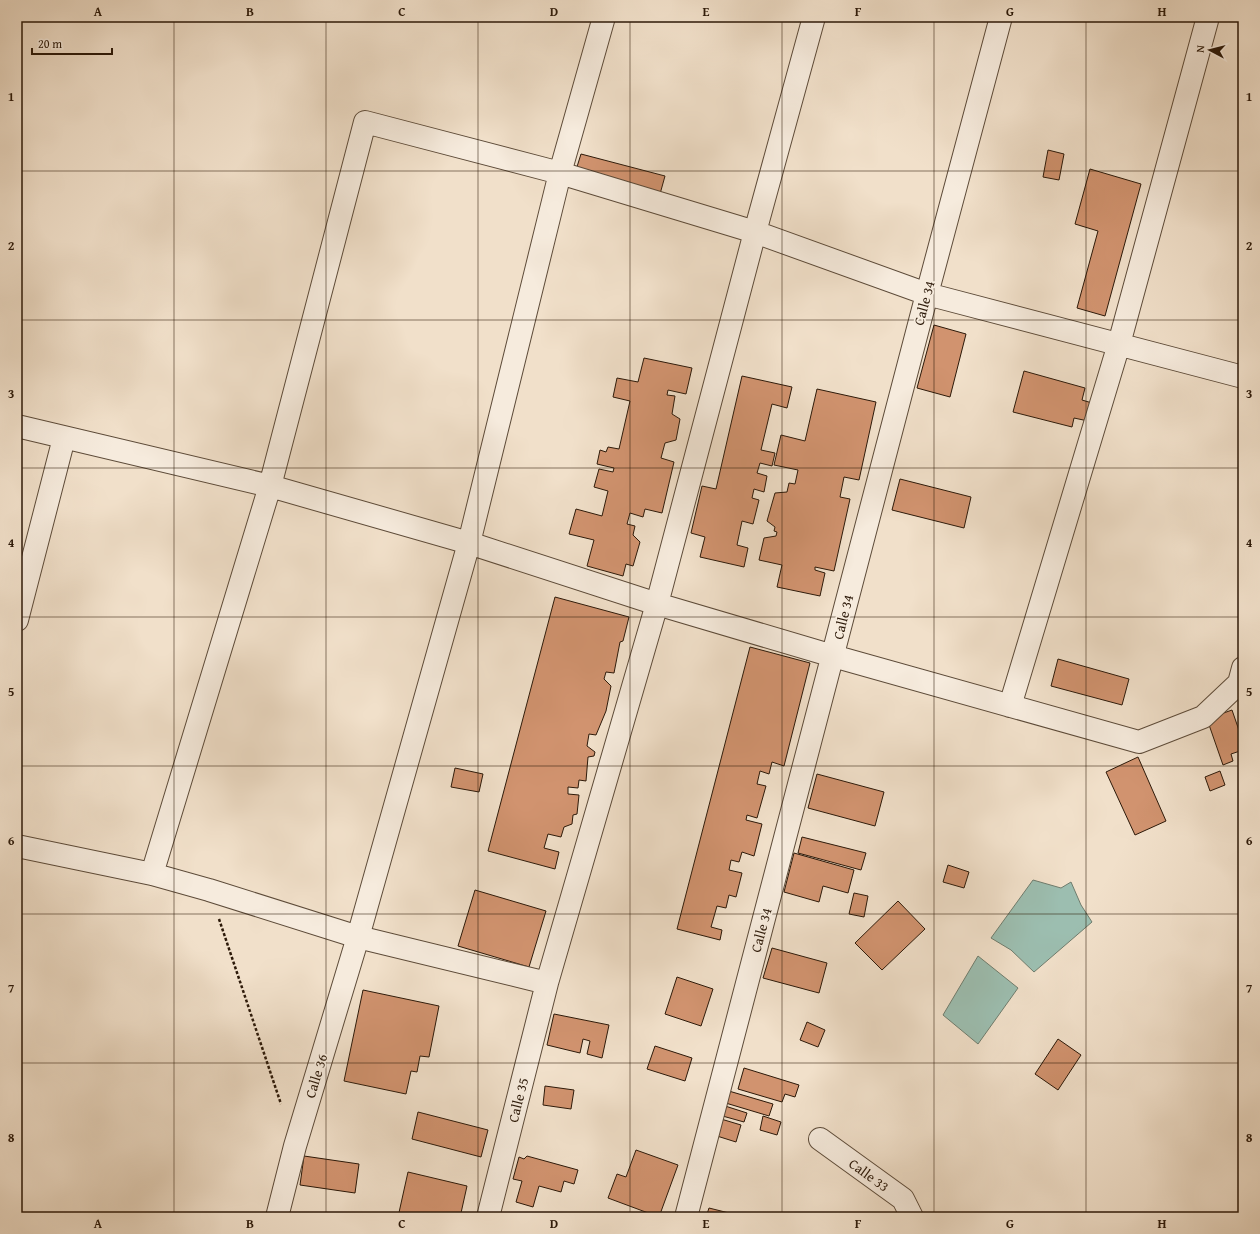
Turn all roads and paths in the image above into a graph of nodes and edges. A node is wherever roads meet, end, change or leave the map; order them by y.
1 (604, 17) edge
2 (814, 17) edge
3 (1001, 17) edge
4 (1208, 17) edge
5 (560, 173) junction
6 (754, 232) junction
7 (927, 294) junction
8 (1119, 344) junction
9 (1243, 377) edge
10 (17, 426) edge
11 (64, 438) junction
12 (270, 486) junction
13 (469, 543) junction
14 (657, 604) junction
15 (17, 620) edge
16 (833, 656) junction
17 (1243, 668) edge
18 (1010, 706) junction
19 (17, 846) edge
20 (152, 874) junction
21 (209, 890) junction
22 (358, 937) junction
23 (547, 983) junction
24 (283, 1109) dead end
25 (820, 1139) dead end
26 (277, 1217) edge
27 (488, 1217) edge
28 (686, 1217) edge
29 (912, 1217) edge

1 - 5 street, Calle 36
2 - 6 street, Calle 35
3 - 7 street, Calle 34
4 - 8 street
5 - 6 street
5 - 12 street
5 - 13 street, Calle 36
6 - 7 street
6 - 14 street, Calle 35
7 - 8 street
7 - 16 street, Calle 34
8 - 9 street
8 - 18 street
10 - 11 street
11 - 12 street
11 - 15 street
12 - 13 street
12 - 20 street
13 - 14 street
13 - 22 street, Calle 36
14 - 16 street
14 - 23 street, Calle 35
16 - 18 street
16 - 28 street, Calle 34
17 - 18 street
19 - 20 street
20 - 21 street
21 - 22 street
21 - 24 path
22 - 23 street
22 - 26 street, Calle 36
23 - 27 street, Calle 35
25 - 29 street, Calle 33

